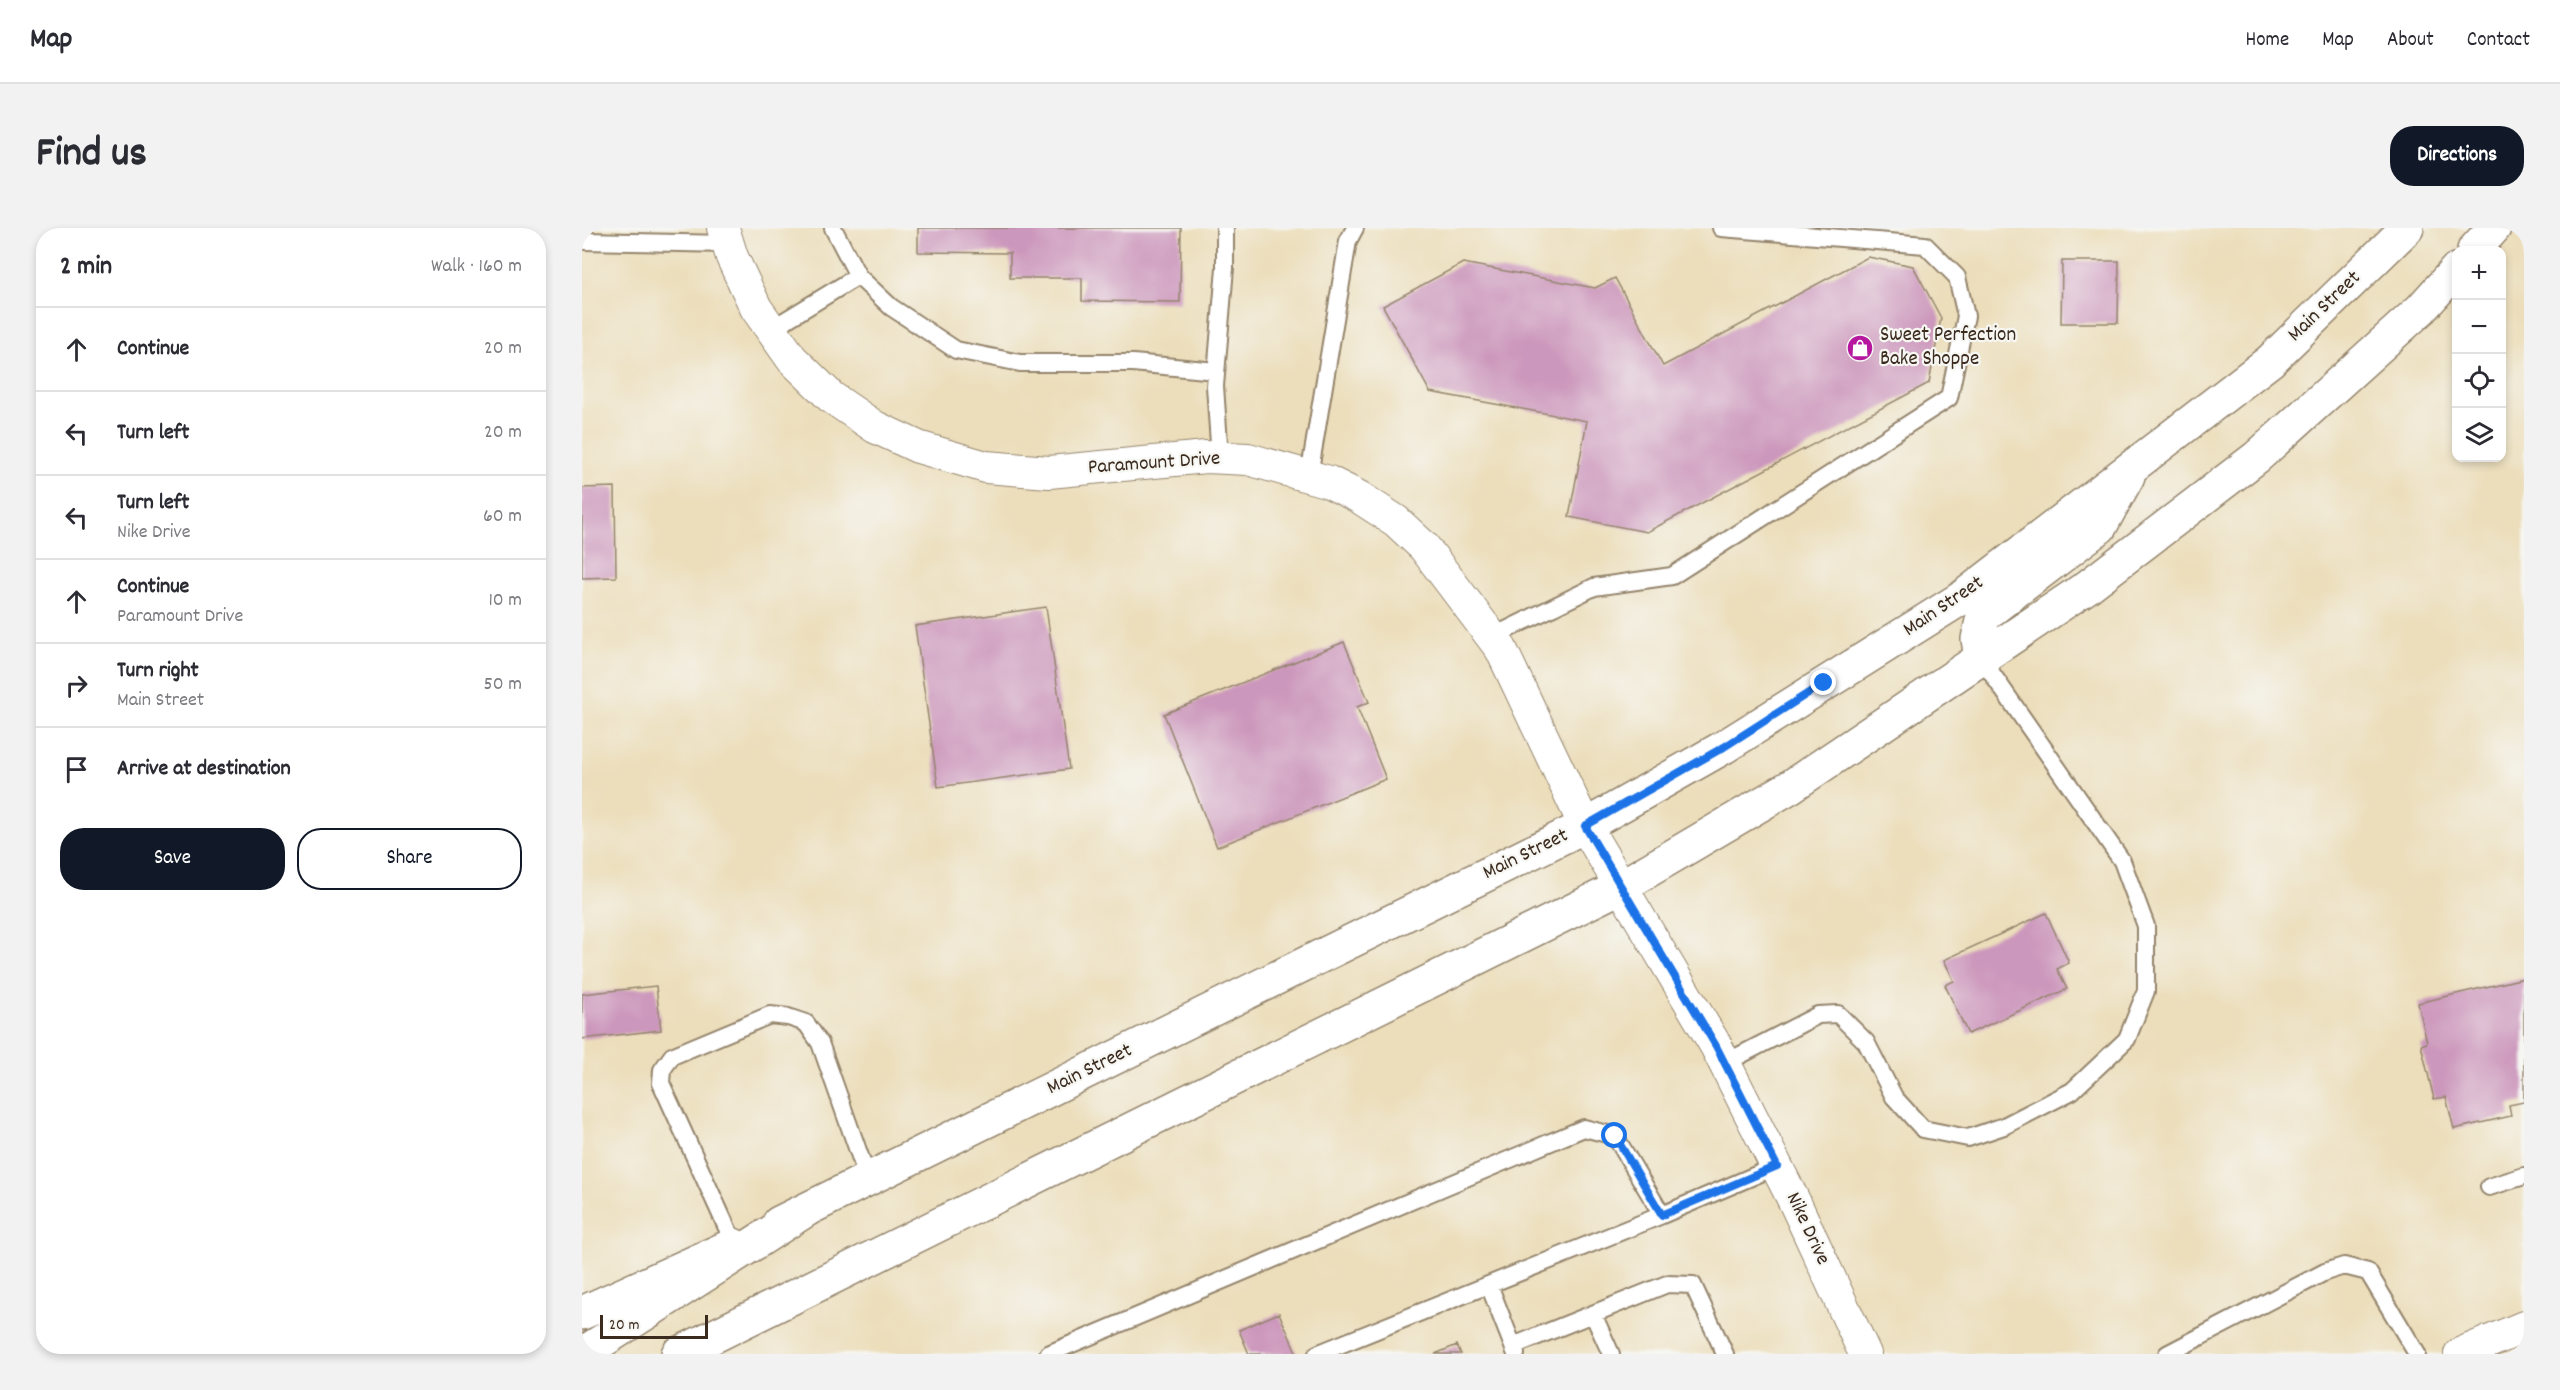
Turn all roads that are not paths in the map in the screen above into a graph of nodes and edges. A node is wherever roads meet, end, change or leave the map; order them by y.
1 (584, 228) edge
2 (833, 228) edge
3 (1225, 228) edge
4 (1355, 228) edge
5 (1721, 228) edge
6 (2407, 228) edge
7 (2494, 228) edge
8 (726, 236) edge
9 (2478, 246) edge
10 (2452, 275) edge
11 (858, 276) junction
12 (771, 329) junction
13 (1216, 371) junction
14 (1220, 458) junction
15 (2135, 464) junction
16 (1309, 476) junction
17 (1492, 637) junction
18 (1981, 658) junction
19 (1585, 826) junction
20 (1622, 886) junction
21 (1725, 1063) junction
22 (1777, 1166) junction
23 (2524, 1176) edge
24 (868, 1179) junction
25 (2489, 1187) dead end
26 (1662, 1215) junction
27 (737, 1249) junction
28 (1489, 1286) junction
29 (582, 1313) edge
30 (1593, 1314) junction
31 (2524, 1327) edge
32 (1515, 1350) edge
33 (582, 1354) edge
34 (678, 1354) edge
35 (1048, 1354) edge
36 (1317, 1354) edge
37 (1611, 1354) edge
38 (1725, 1354) edge
39 (1865, 1354) edge
40 (2168, 1354) edge
41 (2417, 1354) edge
42 (2460, 1354) edge

1 - 8 lane
2 - 11 lane
3 - 13 lane
4 - 16 lane
5 - 17 lane
6 - 15 main road, Main Street
7 - 9 main road
8 - 12 street, Paramount Drive
10 - 18 main road
11 - 12 lane
11 - 13 lane
12 - 14 street, Paramount Drive
13 - 14 lane
14 - 16 street, Paramount Drive
15 - 18 main road
15 - 19 main road, Main Street
16 - 17 street, Paramount Drive
17 - 19 street, Paramount Drive
18 - 20 main road
18 - 21 lane
19 - 20 street, Paramount Drive
19 - 24 main road, Main Street
20 - 21 street, Nike Drive
20 - 34 main road
21 - 22 street, Nike Drive
22 - 26 lane
22 - 39 street, Nike Drive
23 - 25 lane
24 - 27 main road, Main Street
24 - 27 lane
26 - 28 lane
26 - 35 lane
27 - 29 main road
27 - 33 main road
28 - 32 lane
28 - 36 lane
30 - 32 lane
30 - 37 lane
30 - 38 lane
31 - 42 street
40 - 41 lane

